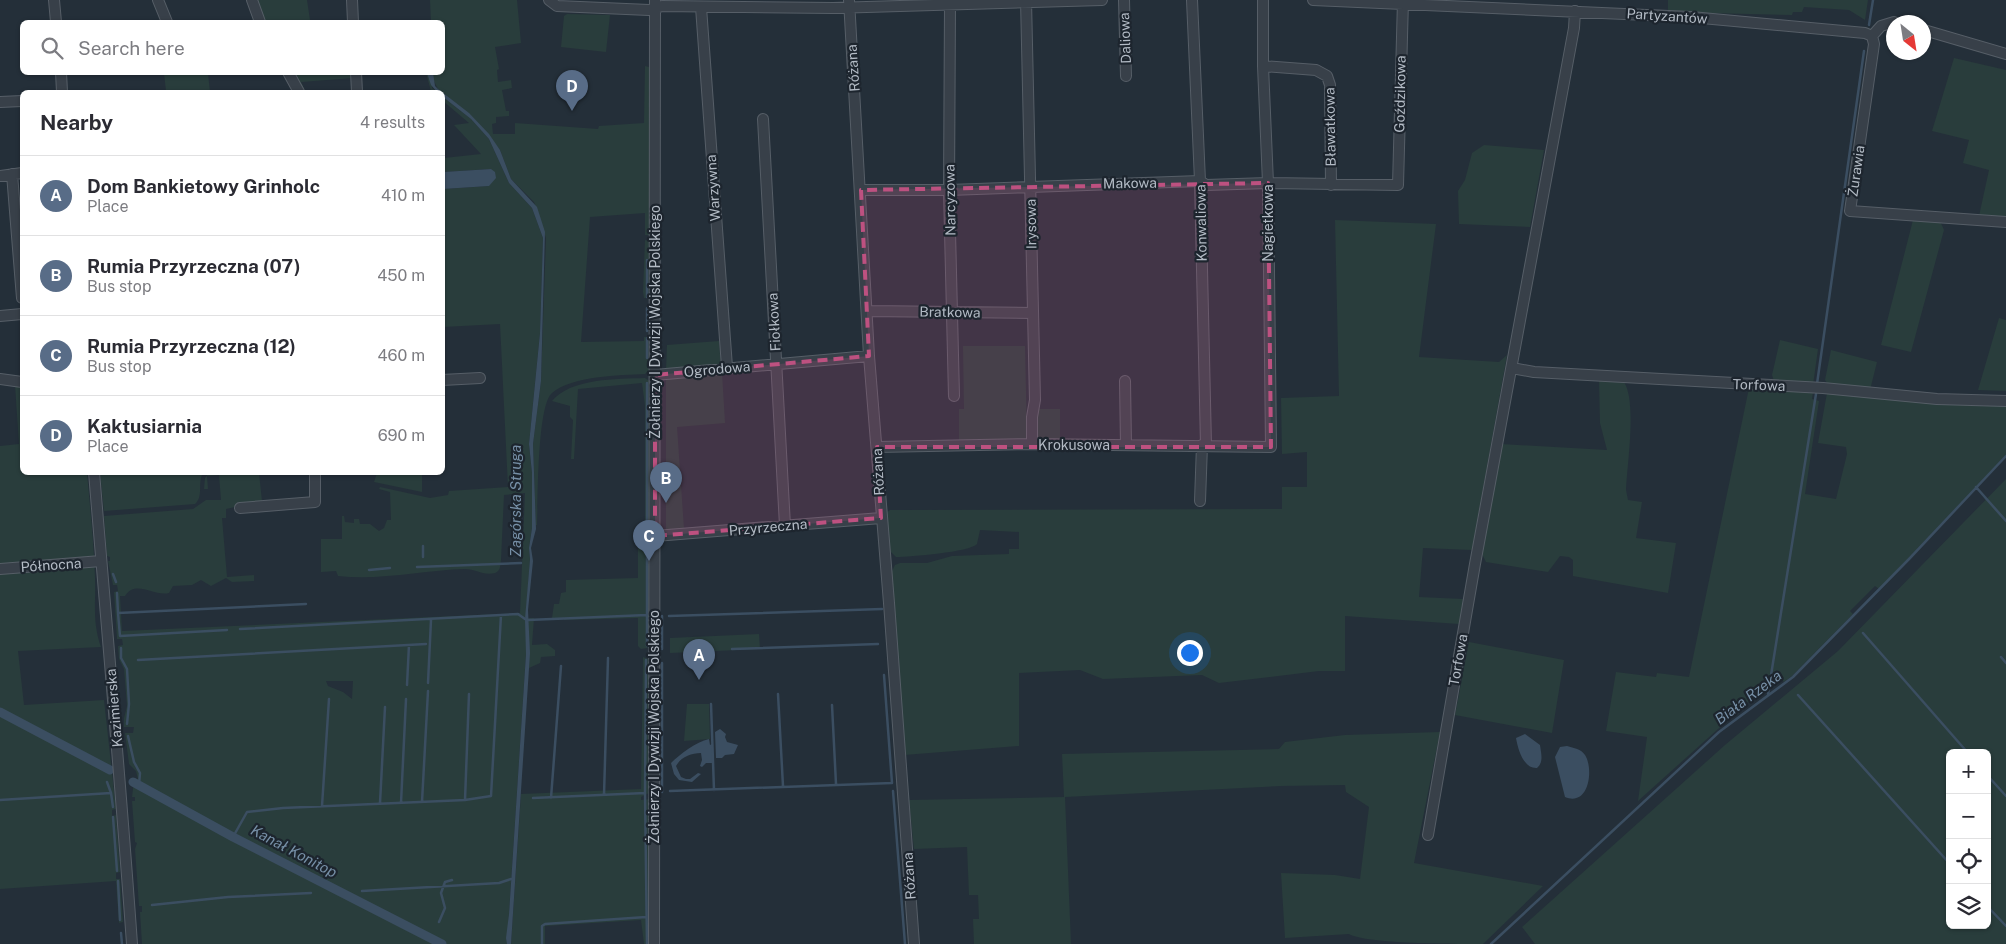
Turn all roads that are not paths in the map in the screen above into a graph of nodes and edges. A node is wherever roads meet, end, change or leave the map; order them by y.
1 (54, 0) edge
2 (158, 0) edge
3 (252, 0) edge
4 (352, 0) edge
5 (549, 0) edge
6 (1102, 0) edge
7 (1124, 0) edge
8 (1192, 0) edge
9 (1263, 0) edge
10 (1313, 0) edge
11 (1026, 1) edge
12 (1403, 2) edge
13 (655, 4) edge
14 (736, 4) edge
15 (849, 4) edge
16 (950, 4) junction
17 (1494, 4) edge
18 (701, 7) junction
19 (1575, 10) junction
20 (56, 20) edge
21 (166, 20) edge
22 (259, 20) edge
23 (353, 20) edge
24 (1886, 24) edge
25 (1931, 32) edge
26 (1872, 36) junction
27 (2006, 54) edge
28 (1262, 66) junction
29 (61, 75) edge
30 (290, 75) edge
31 (356, 75) edge
32 (1126, 76) dead end
33 (62, 90) edge
34 (298, 90) edge
35 (357, 90) edge
36 (20, 101) edge
37 (0, 102) edge
38 (763, 119) dead end
39 (17, 174) edge
40 (0, 176) edge
41 (1200, 181) junction
42 (1268, 183) junction
43 (1030, 185) junction
44 (1331, 185) junction
45 (1398, 185) joint
46 (861, 190) junction
47 (950, 190) junction
48 (2006, 222) edge
49 (20, 274) edge
50 (868, 311) junction
51 (954, 312) junction
52 (1033, 313) junction
53 (20, 314) edge
54 (0, 316) edge
55 (869, 356) junction
56 (776, 364) junction
57 (727, 368) junction
58 (1512, 368) junction
59 (655, 375) junction
60 (480, 378) dead end
61 (0, 379) edge
62 (445, 380) edge
63 (1125, 381) dead end
64 (20, 382) edge
65 (954, 396) dead end
66 (2006, 400) edge
67 (1032, 444) junction
68 (1126, 445) junction
69 (1204, 445) junction
70 (877, 447) junction
71 (1271, 447) joint
72 (94, 475) edge
73 (315, 475) edge
74 (1200, 501) dead end
75 (240, 508) dead end
76 (881, 518) junction
77 (785, 526) junction
78 (654, 536) junction
79 (101, 561) junction
80 (0, 569) edge
81 (1428, 835) dead end
82 (132, 944) edge
83 (654, 944) edge
84 (914, 944) edge

1 - 20 street
2 - 21 street
3 - 22 street
4 - 23 street
5 - 13 street
6 - 11 street
7 - 32 street, Daliowa
8 - 41 street, Konwaliowa
9 - 28 street, Nagietkowa
10 - 12 street, Partyzantów
11 - 16 street
11 - 43 street, Irysowa
12 - 17 street, Partyzantów
12 - 45 street, Goździkowa
13 - 18 street
13 - 59 street, Żołnierzy I Dywizji Wojska Polskiego
14 - 15 street
14 - 18 street
15 - 16 street
15 - 46 street, Różana
16 - 47 street, Narcyzowa
17 - 19 street, Partyzantów
18 - 57 street, Warzywna
19 - 26 street, Partyzantów
19 - 58 street, Torfowa
24 - 26 street
25 - 27 street
26 - 48 street, Żurawia
28 - 42 street, Nagietkowa
28 - 44 street, Bławatkowa
29 - 33 street
30 - 34 street
31 - 35 street
36 - 37 street
38 - 56 street, Fiołkowa
39 - 40 street
39 - 49 street
41 - 42 street, Makowa
41 - 43 street, Makowa
41 - 69 street, Konwaliowa
42 - 44 street, Makowa
42 - 71 street, Nagietkowa
43 - 47 street, Makowa
43 - 52 street, Irysowa
44 - 45 street, Makowa
46 - 47 street, Makowa
46 - 50 street, Różana
47 - 51 street, Narcyzowa
50 - 51 street, Bratkowa
50 - 55 street, Różana
51 - 52 street, Bratkowa
51 - 65 street, Narcyzowa
52 - 67 street, Irysowa
53 - 54 street
55 - 56 street, Ogrodowa
55 - 70 street, Różana
56 - 57 street, Ogrodowa
56 - 77 street, Fiołkowa
57 - 59 street, Ogrodowa
58 - 66 street, Torfowa
58 - 81 street, Torfowa
59 - 78 street, Żołnierzy I Dywizji Wojska Polskiego
60 - 62 street
61 - 64 street
63 - 68 street
67 - 68 street, Krokusowa
67 - 70 street, Krokusowa
68 - 69 street, Krokusowa
69 - 71 street, Krokusowa
69 - 74 street, Konwaliowa
70 - 76 street, Różana
72 - 79 street, Kazimierska
73 - 75 street
76 - 77 street, Przyrzeczna
76 - 84 street, Różana
77 - 78 street, Przyrzeczna
78 - 83 street, Żołnierzy I Dywizji Wojska Polskiego
79 - 80 street, Północna
79 - 82 street, Kazimierska

